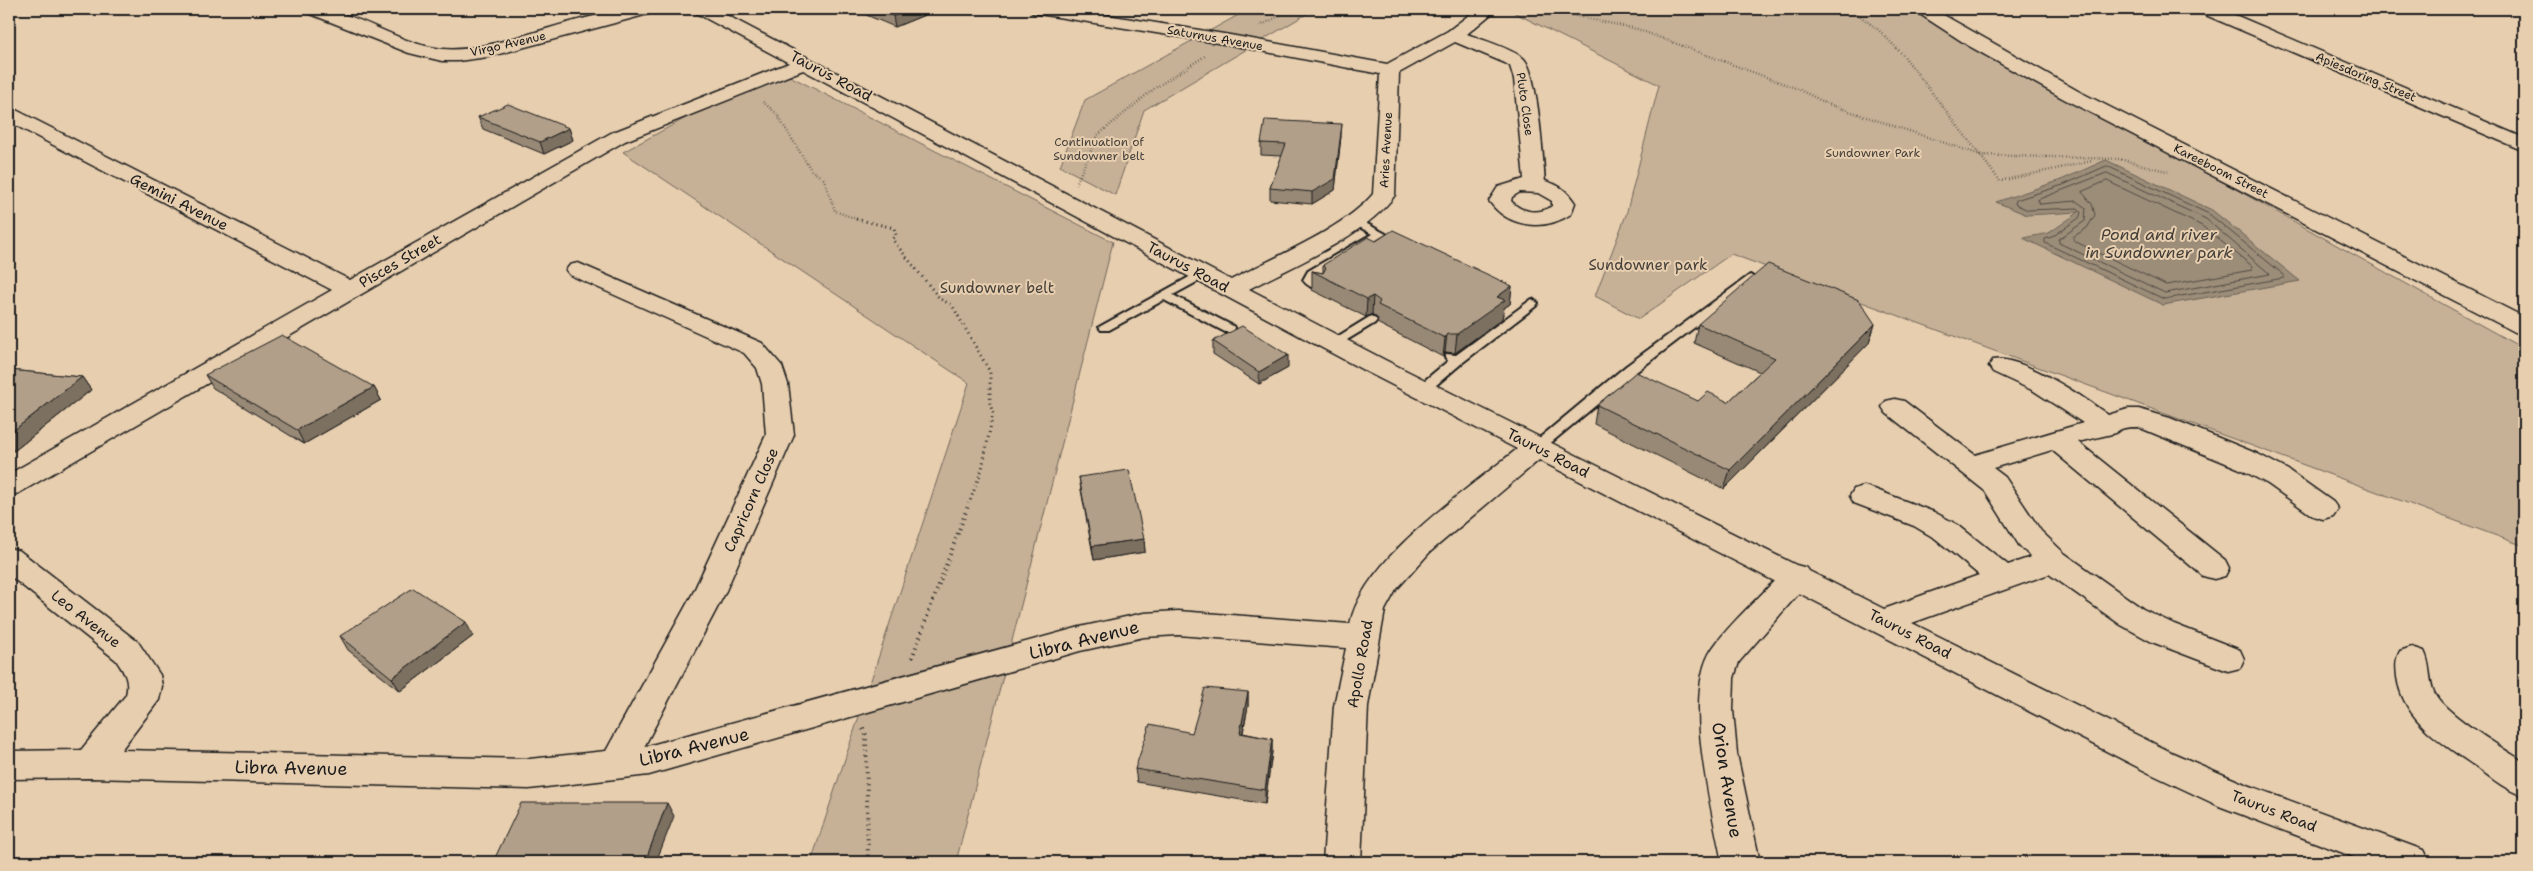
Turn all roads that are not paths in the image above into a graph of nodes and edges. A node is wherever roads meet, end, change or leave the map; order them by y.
1 (314, 9) edge
2 (646, 9) edge
3 (702, 9) edge
4 (1039, 9) edge
5 (1488, 9) edge
6 (1922, 9) edge
7 (2207, 9) edge
8 (1454, 35) junction
9 (805, 63) junction
10 (1390, 70) junction
11 (9, 114) edge
12 (2524, 144) edge
13 (1535, 186) dead end
14 (1356, 221) junction
15 (578, 270) dead end
16 (1202, 274) junction
17 (1750, 279) edge
18 (1318, 286) edge
19 (1230, 289) junction
20 (350, 290) junction
21 (1165, 295) junction
22 (1532, 302) dead end
23 (1371, 320) dead end
24 (1105, 327) dead end
25 (2524, 327) edge
26 (1229, 329) dead end
27 (1333, 343) junction
28 (2002, 366) dead end
29 (1423, 389) junction
30 (1894, 407) dead end
31 (2106, 427) junction
32 (2057, 440) junction
33 (1536, 448) junction
34 (1973, 465) junction
35 (9, 486) edge
36 (1864, 496) dead end
37 (2323, 509) dead end
38 (9, 559) edge
39 (2053, 561) junction
40 (2214, 568) dead end
41 (1796, 576) junction
42 (2003, 578) junction
43 (1883, 621) junction
44 (1364, 637) junction
45 (2228, 659) dead end
46 (2412, 660) dead end
47 (90, 764) junction
48 (617, 764) junction
49 (9, 765) edge
50 (2524, 781) edge
51 (1342, 862) edge
52 (1741, 862) edge
53 (2410, 862) edge

1 - 2 street, Virgo Avenue
3 - 9 street, Taurus Road
4 - 10 street, Saturnus Avenue
5 - 8 street
6 - 25 street, Kareeboom Street
7 - 12 street, Apiesdoring Street
8 - 10 street
8 - 13 street, Pluto Close
9 - 16 street, Taurus Road
9 - 20 street, Pisces Street
10 - 14 street, Aries Avenue
11 - 20 street, Gemini Avenue
14 - 18 lane
14 - 19 street, Aries Avenue
15 - 48 street, Capricorn Close
16 - 19 street, Taurus Road
16 - 21 lane
17 - 33 lane
19 - 27 street, Taurus Road
20 - 35 street, Pisces Street
21 - 24 lane
21 - 26 lane
22 - 29 lane
23 - 27 lane
27 - 29 street, Taurus Road
28 - 31 street
29 - 33 street, Taurus Road
30 - 34 street
31 - 32 street
31 - 37 street
32 - 34 street
32 - 40 street
33 - 41 street, Taurus Road
33 - 44 street, Apollo Road
34 - 39 street
36 - 42 street
38 - 47 street, Leo Avenue
39 - 42 street
39 - 45 street
41 - 43 street, Taurus Road
41 - 52 street, Orion Avenue
42 - 43 street
43 - 53 street, Taurus Road
44 - 48 street, Libra Avenue
44 - 51 street, Apollo Road
46 - 50 street
47 - 48 street, Libra Avenue
47 - 49 street, Libra Avenue

